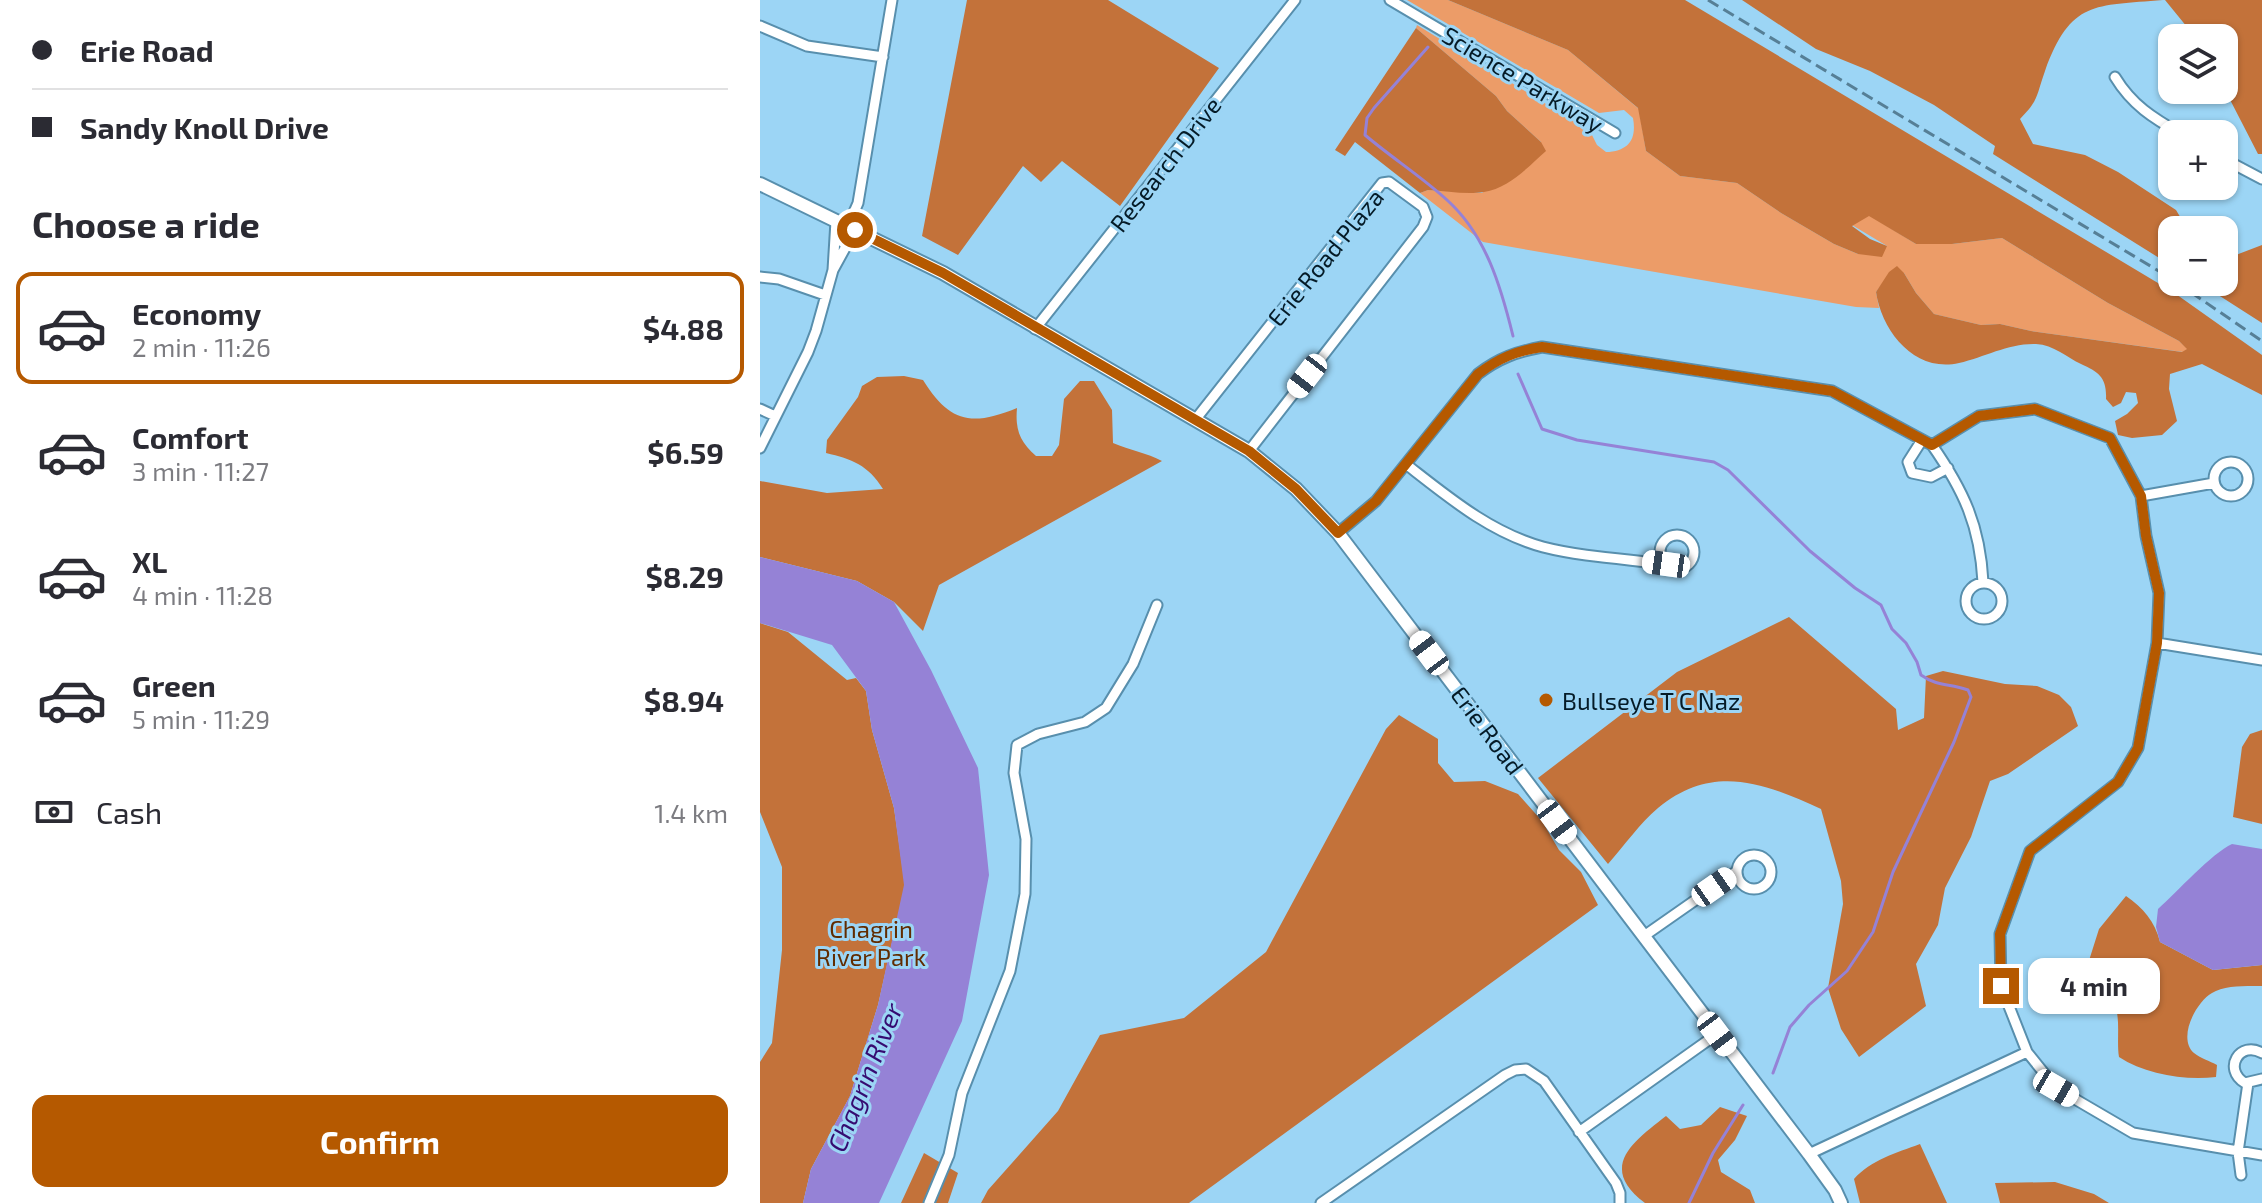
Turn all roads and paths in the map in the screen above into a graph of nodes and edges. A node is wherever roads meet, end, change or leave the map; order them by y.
1 (892, 0) edge
2 (1295, 0) edge
3 (1390, 0) edge
4 (760, 26) edge
5 (883, 57) junction
6 (2115, 77) dead end
7 (2158, 120) edge
8 (1615, 133) dead end
9 (2238, 166) edge
10 (2262, 179) edge
11 (760, 184) edge
12 (846, 226) junction
13 (833, 270) junction
14 (760, 277) edge
15 (825, 295) junction
16 (1035, 329) junction
17 (760, 409) edge
18 (775, 416) junction
19 (1195, 420) junction
20 (1927, 442) junction
21 (760, 448) edge
22 (1249, 451) junction
23 (1407, 465) junction
24 (1948, 468) junction
25 (2214, 483) dead end
26 (2141, 496) junction
27 (1338, 533) junction
28 (1666, 564) dead end
29 (1983, 582) junction
30 (1157, 605) dead end
31 (2157, 643) junction
32 (2262, 660) edge
33 (1737, 871) dead end
34 (1644, 936) junction
35 (1717, 1034) junction
36 (2027, 1052) junction
37 (2262, 1053) edge
38 (2262, 1079) edge
39 (2248, 1083) junction
40 (1579, 1132) junction
41 (2238, 1152) junction
42 (1809, 1154) junction
43 (2262, 1155) edge
44 (2241, 1175) dead end
45 (929, 1203) edge
46 (1321, 1203) edge
47 (1620, 1203) edge
48 (1841, 1203) edge

1 - 5 street
2 - 16 street, Research Drive
3 - 8 street, Science Parkway
4 - 5 street
5 - 12 street
6 - 7 street
9 - 10 street
11 - 12 street, Erie Road
12 - 13 street
12 - 13 street
12 - 16 street, Erie Road
13 - 15 street
14 - 15 street
15 - 18 street
16 - 19 street, Erie Road
17 - 18 street
18 - 21 street
19 - 22 street, Erie Road
19 - 22 street, Erie Road Plaza
20 - 23 street
20 - 24 street
20 - 24 street
20 - 26 street
22 - 27 street, Erie Road
23 - 27 street
23 - 28 street
24 - 29 street
25 - 26 street
26 - 31 street
27 - 34 street, Erie Road
29 - 29 street
30 - 45 street
31 - 32 street
31 - 36 street
33 - 34 street
34 - 35 street, Erie Road
35 - 40 street
35 - 42 street, Erie Road
36 - 41 street
36 - 42 street
37 - 39 street
38 - 39 street
39 - 41 street
40 - 46 street
40 - 47 street
41 - 43 street
41 - 44 street
42 - 48 street, Erie Road

